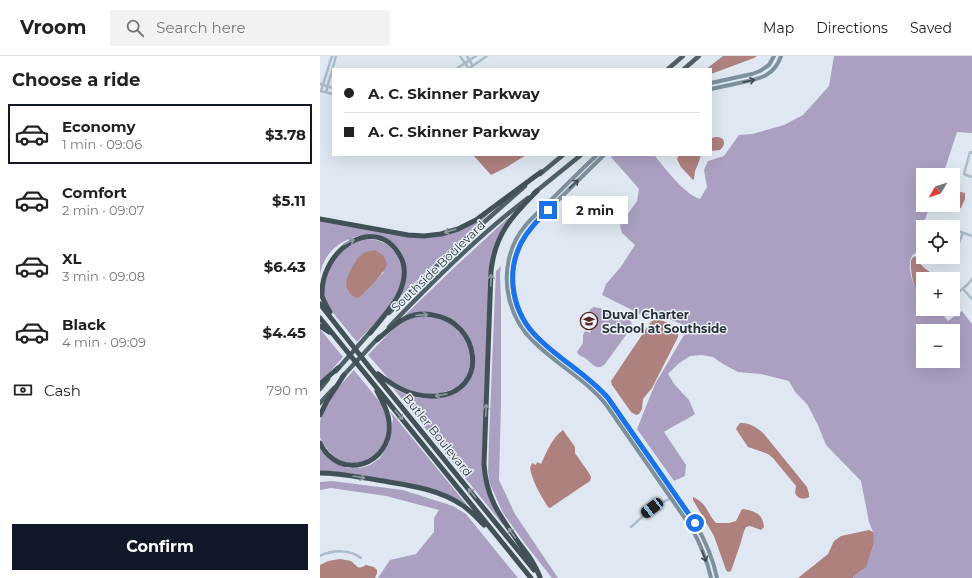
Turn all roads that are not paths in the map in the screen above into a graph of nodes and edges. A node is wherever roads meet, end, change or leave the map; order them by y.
1 (332, 56) edge
2 (336, 56) edge
3 (460, 56) edge
4 (467, 56) edge
5 (476, 56) edge
6 (487, 56) edge
7 (684, 56) edge
8 (699, 56) edge
9 (774, 56) edge
10 (781, 56) edge
11 (470, 60) junction
12 (465, 63) junction
13 (473, 66) junction
14 (333, 68) edge
15 (458, 68) edge
16 (468, 68) edge
17 (470, 68) edge
18 (669, 68) edge
19 (685, 68) edge
20 (332, 71) edge
21 (712, 83) edge
22 (321, 85) edge
23 (328, 86) junction
24 (332, 88) edge
25 (712, 89) edge
26 (320, 91) edge
27 (326, 92) junction
28 (332, 94) edge
29 (972, 153) edge
30 (562, 156) edge
31 (579, 156) edge
32 (596, 156) edge
33 (603, 156) edge
34 (541, 172) junction
35 (972, 177) edge
36 (537, 191) junction
37 (320, 219) edge
38 (960, 232) edge
39 (963, 233) junction
40 (972, 236) edge
41 (516, 240) junction
42 (960, 240) edge
43 (521, 243) junction
44 (972, 279) edge
45 (963, 288) junction
46 (960, 291) edge
47 (972, 299) edge
48 (320, 304) edge
49 (320, 318) edge
50 (334, 322) junction
51 (320, 326) edge
52 (370, 333) junction
53 (377, 340) junction
54 (340, 342) junction
55 (338, 368) junction
56 (370, 368) junction
57 (344, 376) junction
58 (320, 384) edge
59 (374, 384) junction
60 (320, 388) edge
61 (320, 403) edge
62 (320, 415) edge
63 (320, 443) edge
64 (320, 473) edge
65 (671, 498) junction
66 (631, 527) dead end
67 (507, 548) junction
68 (320, 556) edge
69 (361, 558) dead end
70 (531, 578) edge
71 (541, 578) edge
72 (711, 578) edge
73 (717, 578) edge

1 - 22 street
2 - 14 street
3 - 12 street
4 - 11 street
5 - 11 street
6 - 13 street
7 - 18 highway
8 - 19 highway
9 - 21 main road
25 -> 10 main road
11 - 12 street
11 - 13 street
12 - 15 street
12 - 16 street
13 - 17 street
20 - 23 street
22 - 23 street
22 - 26 street
23 - 24 street
23 - 27 street
26 - 27 street
27 - 28 street
29 - 35 street
30 - 34 highway, Southside Boulevard
31 - 36 highway, Southside Boulevard
32 - 41 main road
43 -> 33 main road
34 -> 37 highway
34 - 52 highway, Southside Boulevard
36 - 53 highway, Southside Boulevard
71 -> 36 highway
38 - 39 street
39 - 40 street
39 - 42 street
41 - 43 main road
41 - 65 main road
43 - 73 main road
44 - 45 street
45 - 46 street
45 - 47 street
48 - 50 highway, Butler Boulevard
49 - 54 highway, Butler Boulevard
50 -> 52 highway
50 - 56 highway, Butler Boulevard
51 - 54 highway
52 - 55 highway, Southside Boulevard
53 -> 56 highway
53 - 57 highway, Southside Boulevard
54 - 59 highway, Butler Boulevard
55 - 58 highway
55 - 60 highway, Southside Boulevard
71 -> 56 highway, Butler Boulevard
57 - 61 highway, Southside Boulevard
57 - 62 highway
59 - 63 highway
59 -> 67 highway, Butler Boulevard
64 -> 67 highway
65 - 66 street
65 -> 72 main road
67 - 70 highway, Butler Boulevard
68 - 69 street

